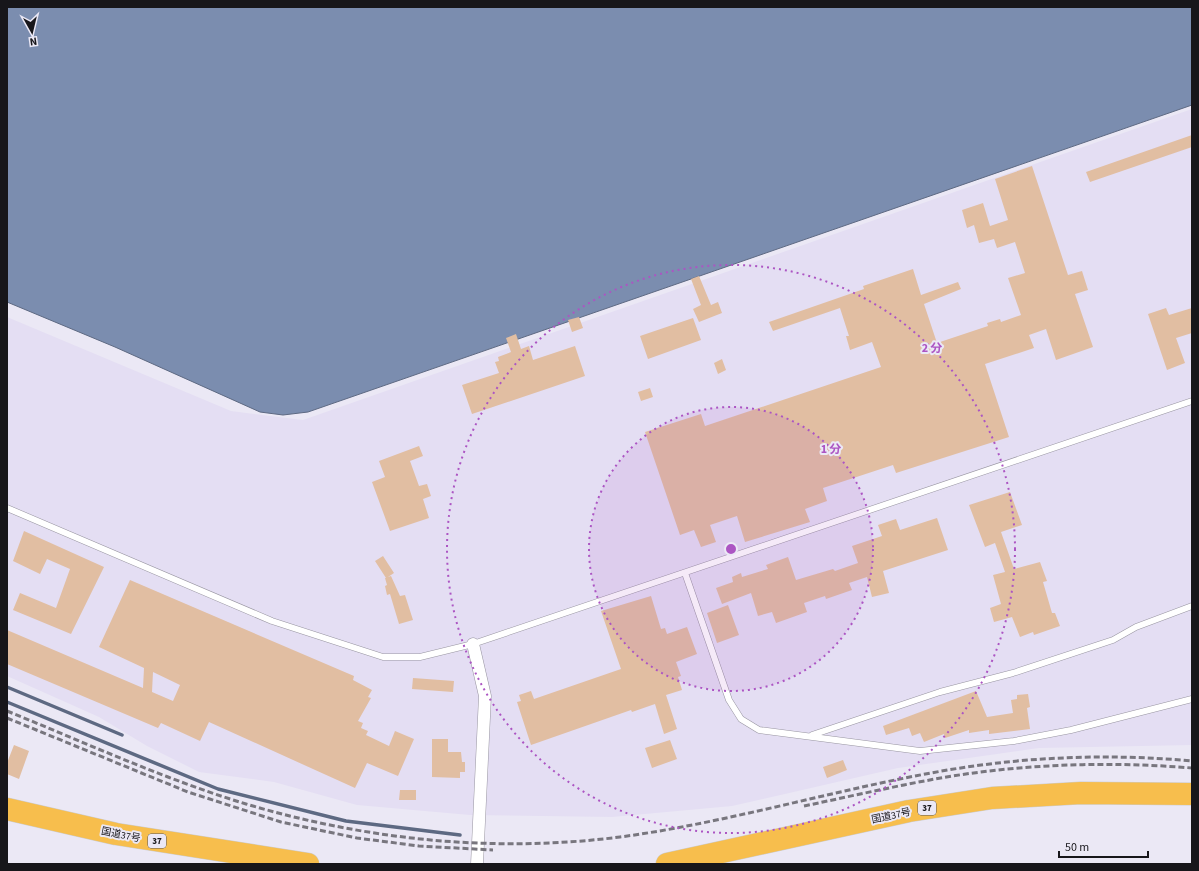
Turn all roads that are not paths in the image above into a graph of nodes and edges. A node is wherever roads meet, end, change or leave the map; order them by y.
1 (1191, 403) edge
2 (7, 508) edge
3 (684, 573) junction
4 (1192, 606) edge
5 (473, 644) junction
6 (1192, 699) edge
7 (810, 736) junction
8 (1192, 794) edge
9 (7, 809) edge
10 (298, 863) edge
11 (477, 864) edge
12 (666, 864) edge

1 - 3 lane
2 - 5 lane
3 - 5 lane
3 - 7 lane
4 - 7 lane
5 - 11 street
6 - 7 lane
8 - 12 highway, 国道37号 / 37
9 - 10 highway, 国道37号 / 37

